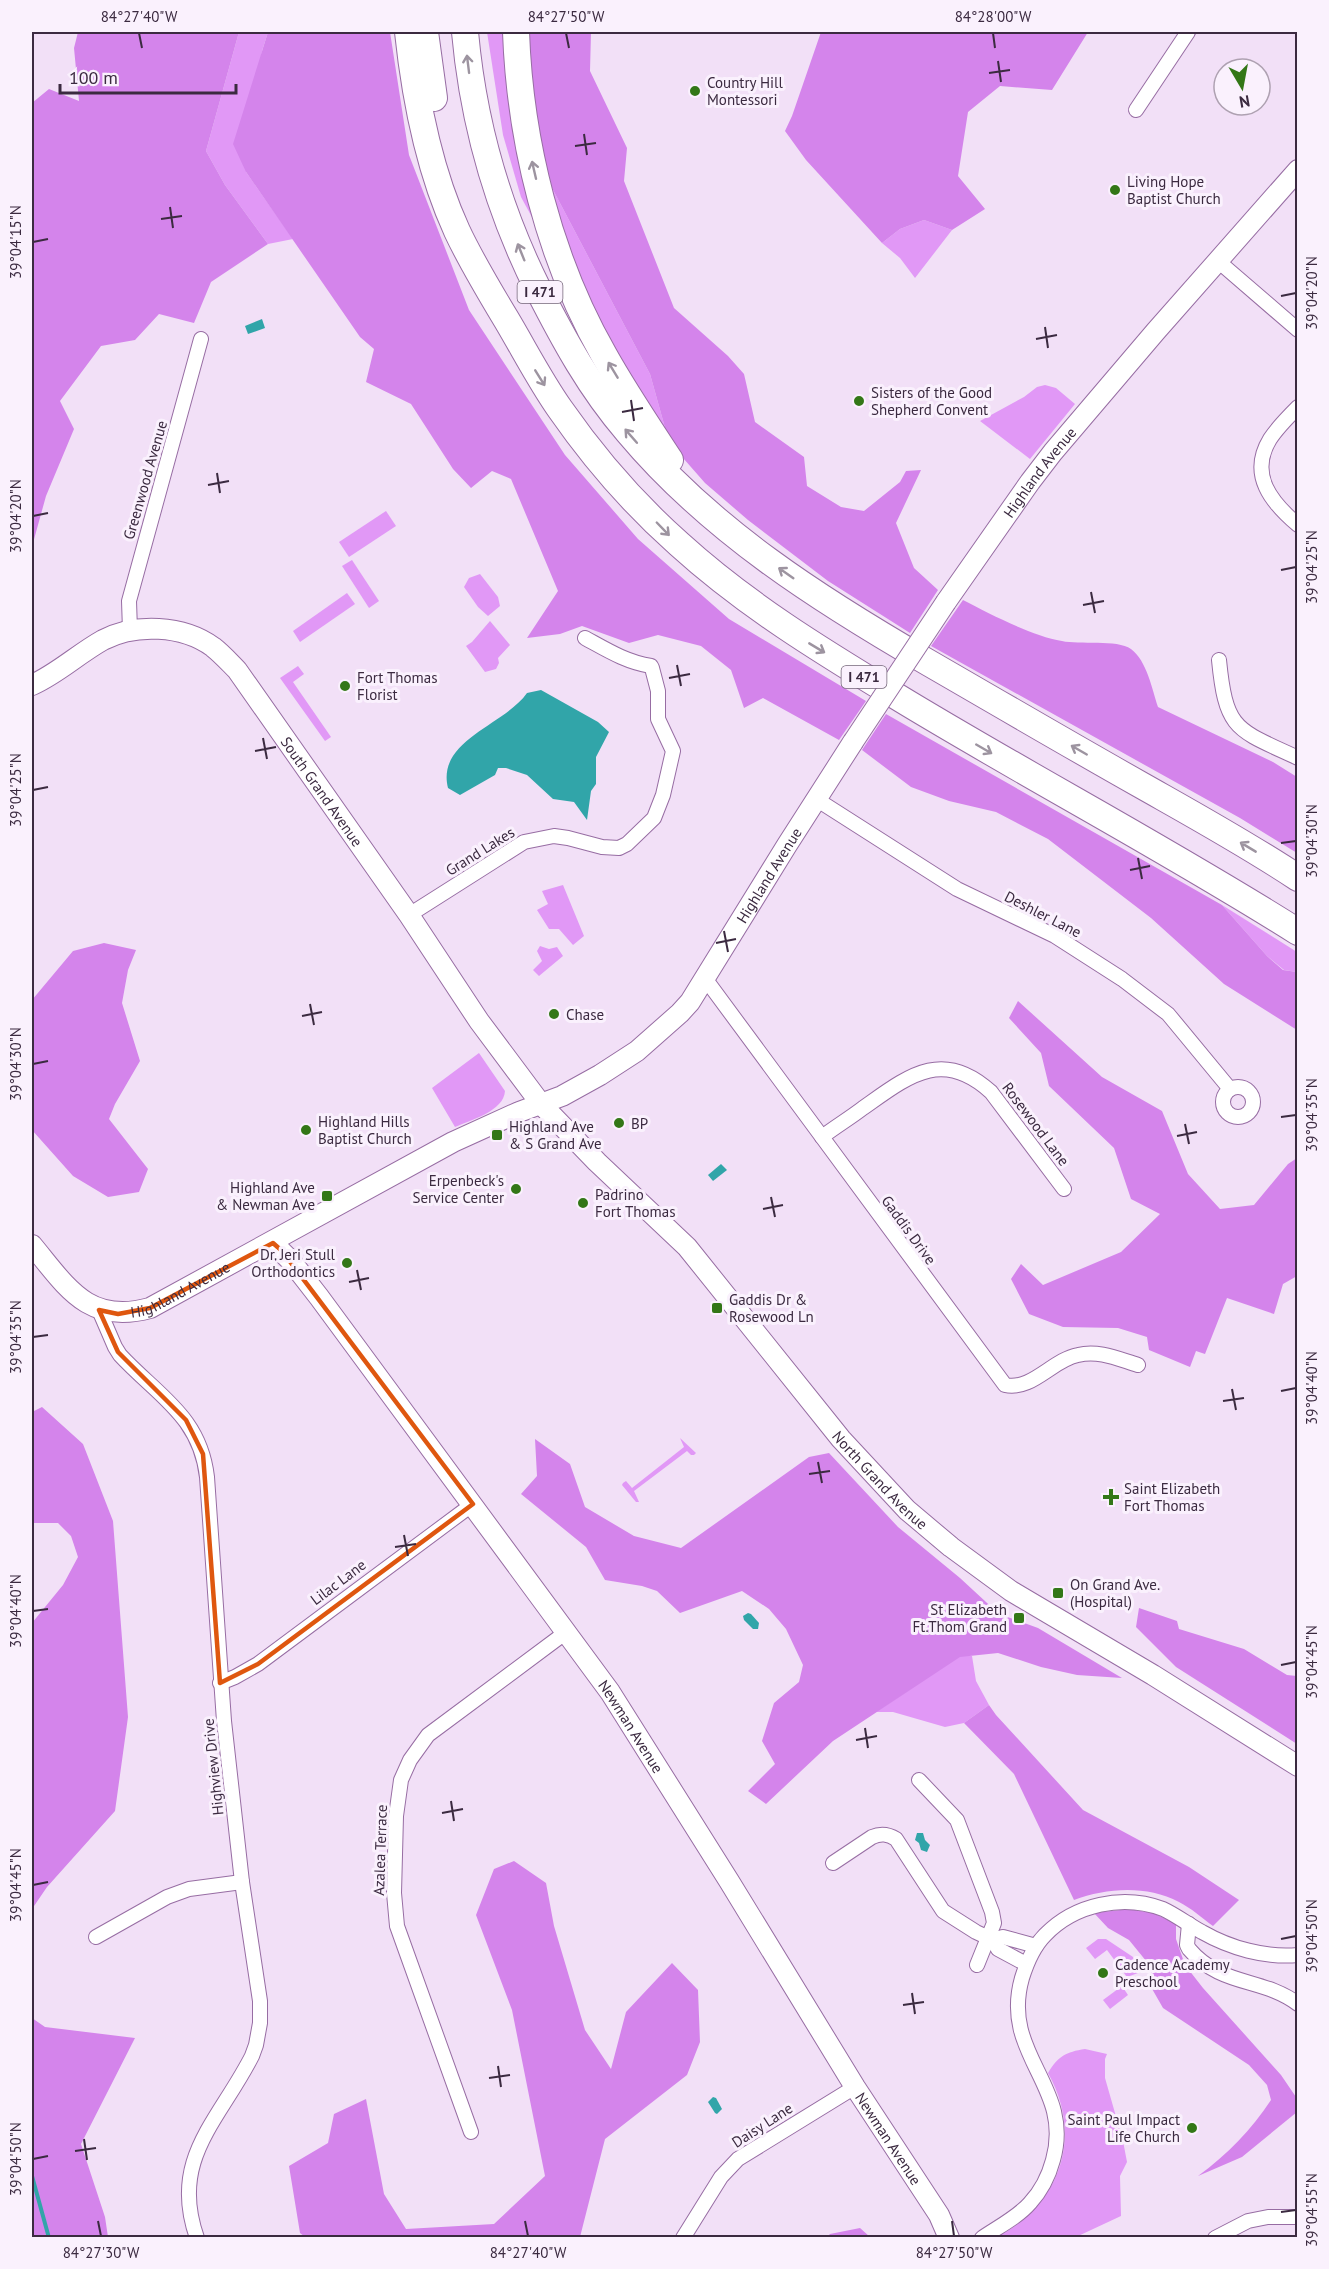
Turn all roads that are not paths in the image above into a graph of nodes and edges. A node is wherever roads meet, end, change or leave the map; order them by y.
1 (408, 32) edge
2 (425, 32) edge
3 (465, 32) edge
4 (516, 32) edge
5 (1188, 32) edge
6 (1136, 110) dead end
7 (1298, 170) edge
8 (1218, 261) junction
9 (511, 328) junction
10 (1298, 330) edge
11 (201, 339) dead end
12 (1298, 407) edge
13 (702, 507) junction
14 (1298, 525) edge
15 (130, 630) junction
16 (585, 638) dead end
17 (1219, 660) dead end
18 (32, 685) edge
19 (1298, 758) edge
20 (816, 799) junction
21 (1298, 878) edge
22 (409, 915) junction
23 (1298, 932) edge
24 (704, 977) junction
25 (1230, 1089) dead end
26 (541, 1104) junction
27 (822, 1137) junction
28 (1064, 1189) dead end
29 (273, 1243) junction
30 (32, 1245) edge
31 (99, 1310) junction
32 (1138, 1365) dead end
33 (473, 1504) junction
34 (565, 1633) junction
35 (220, 1683) junction
36 (1298, 1766) edge
37 (919, 1780) dead end
38 (832, 1863) dead end
39 (242, 1882) junction
40 (1189, 1924) junction
41 (96, 1937) dead end
42 (991, 1939) junction
43 (1036, 1946) junction
44 (1298, 1955) edge
45 (1026, 1964) junction
46 (977, 1965) dead end
47 (1298, 2004) edge
48 (855, 2087) junction
49 (471, 2132) dead end
50 (1298, 2217) edge
51 (197, 2238) edge
52 (683, 2238) edge
53 (949, 2238) edge
54 (982, 2238) edge
55 (1215, 2238) edge

1 - 9 highway
2 - 9 highway, I 471
13 -> 3 highway, I 471
13 -> 4 highway
5 - 6 street
7 - 8 street, Highland Avenue
8 - 10 street
8 - 20 street, Highland Avenue, bridge
9 -> 23 highway, I 471
11 - 15 street, Greenwood Avenue
12 - 14 street
21 -> 13 highway, I 471
15 - 18 street, South Grand Avenue
15 - 22 street, South Grand Avenue
16 - 22 street, Grand Lakes
17 - 19 street
20 - 24 street, Highland Avenue
20 - 25 street, Deshler Lane
22 - 26 street, South Grand Avenue
24 - 26 street, Highland Avenue
24 - 27 street, Gaddis Drive
26 - 29 street, Highland Avenue
26 - 36 street, North Grand Avenue
27 - 28 street, Rosewood Lane
27 - 32 street, Gaddis Drive
29 - 31 street, Highland Avenue
29 - 33 street, Newman Avenue
30 - 31 street, Highland Avenue
31 - 35 street, Highview Drive
33 - 34 street, Newman Avenue
33 - 35 street, Lilac Lane
34 - 48 street, Newman Avenue
34 - 49 street, Azalea Terrace
35 - 39 street, Highview Drive
37 - 42 street
38 - 42 street
39 - 41 street
39 - 51 street, Highview Drive
40 - 43 street
40 - 44 street
40 - 47 street
42 - 43 street
42 - 45 street
42 - 46 street
43 - 45 street
45 - 54 street
48 - 52 street, Daisy Lane
48 - 53 street, Newman Avenue
50 - 55 street

